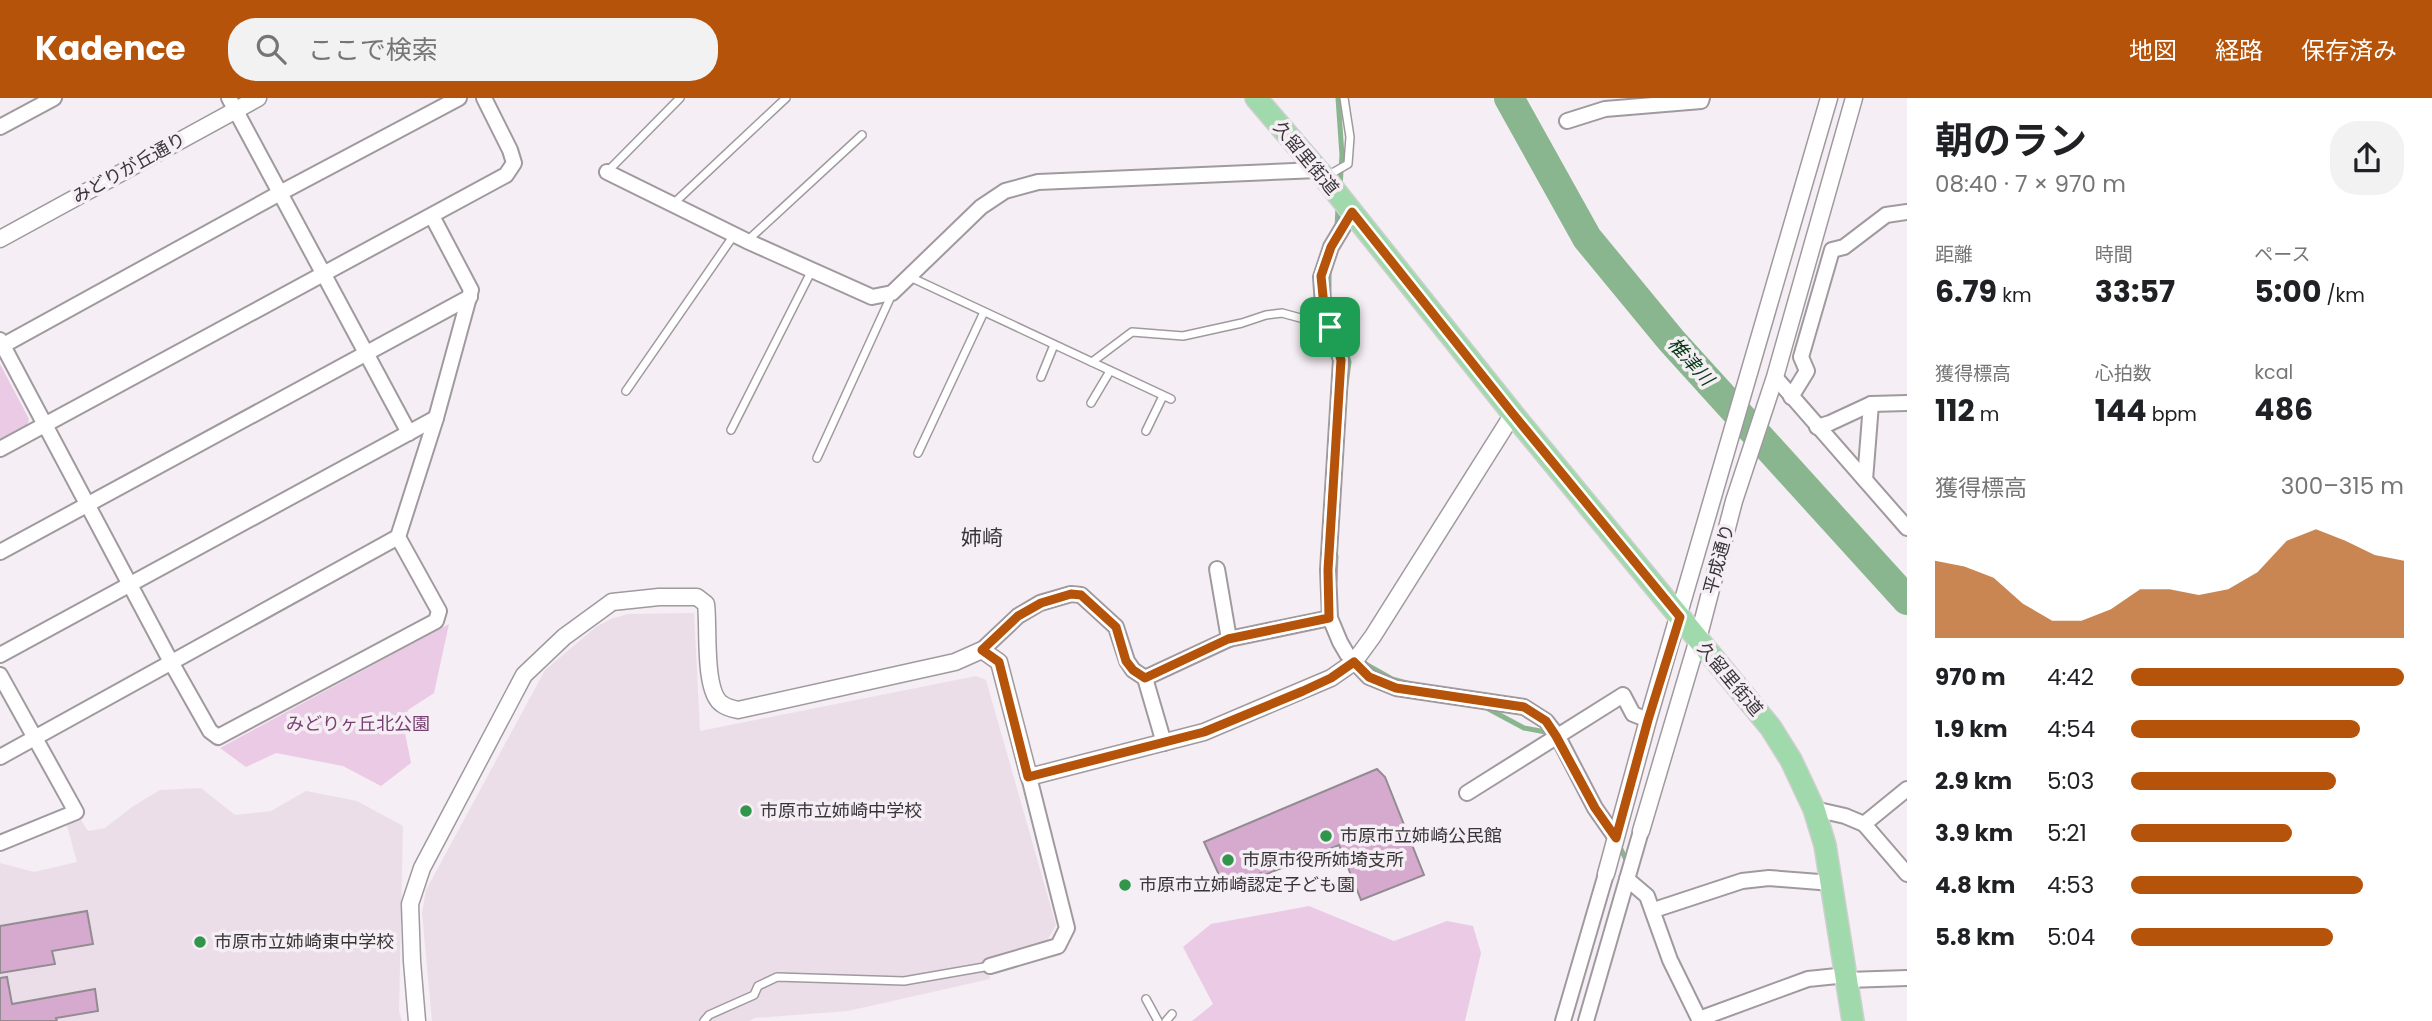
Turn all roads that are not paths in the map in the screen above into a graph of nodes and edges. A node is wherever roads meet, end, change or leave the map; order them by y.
1 (54, 98) edge
2 (258, 98) edge
3 (459, 98) edge
4 (484, 98) edge
5 (680, 98) edge
6 (786, 98) edge
7 (1256, 98) edge
8 (1344, 98) edge
9 (1702, 98) edge
10 (1829, 98) edge
11 (1854, 98) edge
12 (232, 104) edge
13 (1567, 121) dead end
14 (0, 127) edge
15 (862, 135) dead end
16 (607, 172) joint
17 (1324, 174) junction
18 (280, 193) junction
19 (673, 205) junction
20 (1352, 212) junction
21 (1907, 212) edge
22 (432, 216) junction
23 (740, 238) junction
24 (0, 239) edge
25 (812, 270) junction
26 (324, 274) junction
27 (909, 277) junction
28 (892, 293) junction
29 (470, 297) junction
30 (984, 312) junction
31 (1330, 327) junction
32 (1, 344) edge
33 (1054, 345) junction
34 (366, 353) junction
35 (1092, 362) junction
36 (1110, 371) junction
37 (1041, 377) dead end
38 (1773, 381) junction
39 (626, 391) dead end
40 (1791, 397) junction
41 (1091, 403) dead end
42 (1907, 403) edge
43 (1871, 404) junction
44 (1513, 414) junction
45 (436, 418) junction
46 (45, 425) junction
47 (1817, 427) junction
48 (731, 430) dead end
49 (1146, 431) dead end
50 (409, 433) junction
51 (0, 449) edge
52 (918, 453) dead end
53 (817, 458) dead end
54 (1865, 480) junction
55 (87, 505) junction
56 (1907, 528) edge
57 (398, 537) junction
58 (0, 552) edge
59 (1217, 569) dead end
60 (130, 584) junction
61 (1680, 617) junction
62 (1329, 618) junction
63 (1228, 639) junction
64 (1698, 639) junction
65 (982, 650) junction
66 (0, 654) edge
67 (171, 662) junction
68 (1354, 662) junction
69 (0, 675) edge
70 (1145, 678) junction
71 (1648, 720) junction
72 (1556, 736) junction
73 (34, 738) junction
74 (1164, 743) junction
75 (0, 757) edge
76 (1028, 777) junction
77 (1907, 789) edge
78 (1467, 793) dead end
79 (1814, 808) junction
80 (1864, 824) junction
81 (1641, 831) joint
82 (1616, 838) junction
83 (0, 843) edge
84 (1606, 874) joint
85 (1907, 874) edge
86 (1627, 879) junction
87 (1832, 883) junction
88 (1654, 910) junction
89 (990, 966) joint
90 (1847, 977) junction
91 (1907, 978) edge
92 (1146, 999) dead end
93 (1172, 1014) dead end
94 (1699, 1020) edge
95 (417, 1021) edge
96 (704, 1021) edge
97 (1158, 1021) edge
98 (1166, 1021) edge
99 (1563, 1021) edge
100 (1586, 1021) edge
101 (1853, 1021) edge

1 - 14 street
2 - 12 street, みどりが丘通り
3 - 18 street
4 - 22 street
5 - 16 lane
6 - 19 lane
7 - 17 main road, 久留里街道
8 - 17 lane
9 - 13 street
10 - 61 street, 平成通り
11 - 38 street, 平成通り
12 - 18 street
12 - 24 street, みどりが丘通り
15 - 23 lane
16 - 19 street
17 - 20 main road, 久留里街道
17 - 27 street
18 - 26 street
18 - 32 street
19 - 23 street
20 - 31 street
20 - 44 main road, 久留里街道
21 - 40 street
22 - 26 street
22 - 29 street
23 - 25 street
23 - 39 lane
25 - 28 street
25 - 48 lane
26 - 34 street
26 - 46 street
27 - 28 street
27 - 30 lane
28 - 53 lane
29 - 34 street
29 - 45 street
30 - 33 lane
30 - 52 lane
31 - 35 lane
31 - 62 street
32 - 46 street
33 - 35 lane
33 - 37 lane
34 - 50 street
34 - 55 street
35 - 36 lane
36 - 41 lane
36 - 49 lane
38 - 40 street
38 - 64 street, 平成通り
40 - 47 street
42 - 43 street
43 - 47 street
43 - 54 street
44 - 61 main road, 久留里街道
44 - 68 street
45 - 50 street
45 - 57 street
46 - 51 street
46 - 55 street
47 - 54 street
50 - 60 street
54 - 56 street
55 - 58 street
55 - 60 street
57 - 67 street
57 - 67 street
59 - 63 street
60 - 66 street
60 - 67 street
61 - 64 main road, 久留里街道
61 - 71 street, 平成通り
62 - 63 street
62 - 68 street
63 - 70 street
64 - 79 main road, 久留里街道
64 - 81 street, 平成通り
65 - 70 street
65 - 76 street
65 - 95 street
67 - 73 street
68 - 72 street
68 - 74 street
69 - 73 street
70 - 74 street
71 - 72 street
71 - 82 street, 平成通り
72 - 78 street
72 - 82 street
73 - 75 street
73 - 83 street
74 - 76 street
76 - 89 street
77 - 80 street
79 - 80 street
79 - 87 main road, 久留里街道
80 - 85 street
81 - 86 street, 平成通り
82 - 84 street, 平成通り
84 - 99 street, 平成通り
86 - 88 street
86 - 100 street, 平成通り
87 - 88 street
87 - 90 main road, 久留里街道
88 - 94 street
89 - 96 lane
90 - 91 street
90 - 94 street
90 - 101 main road, 久留里街道
92 - 97 lane
93 - 98 lane

